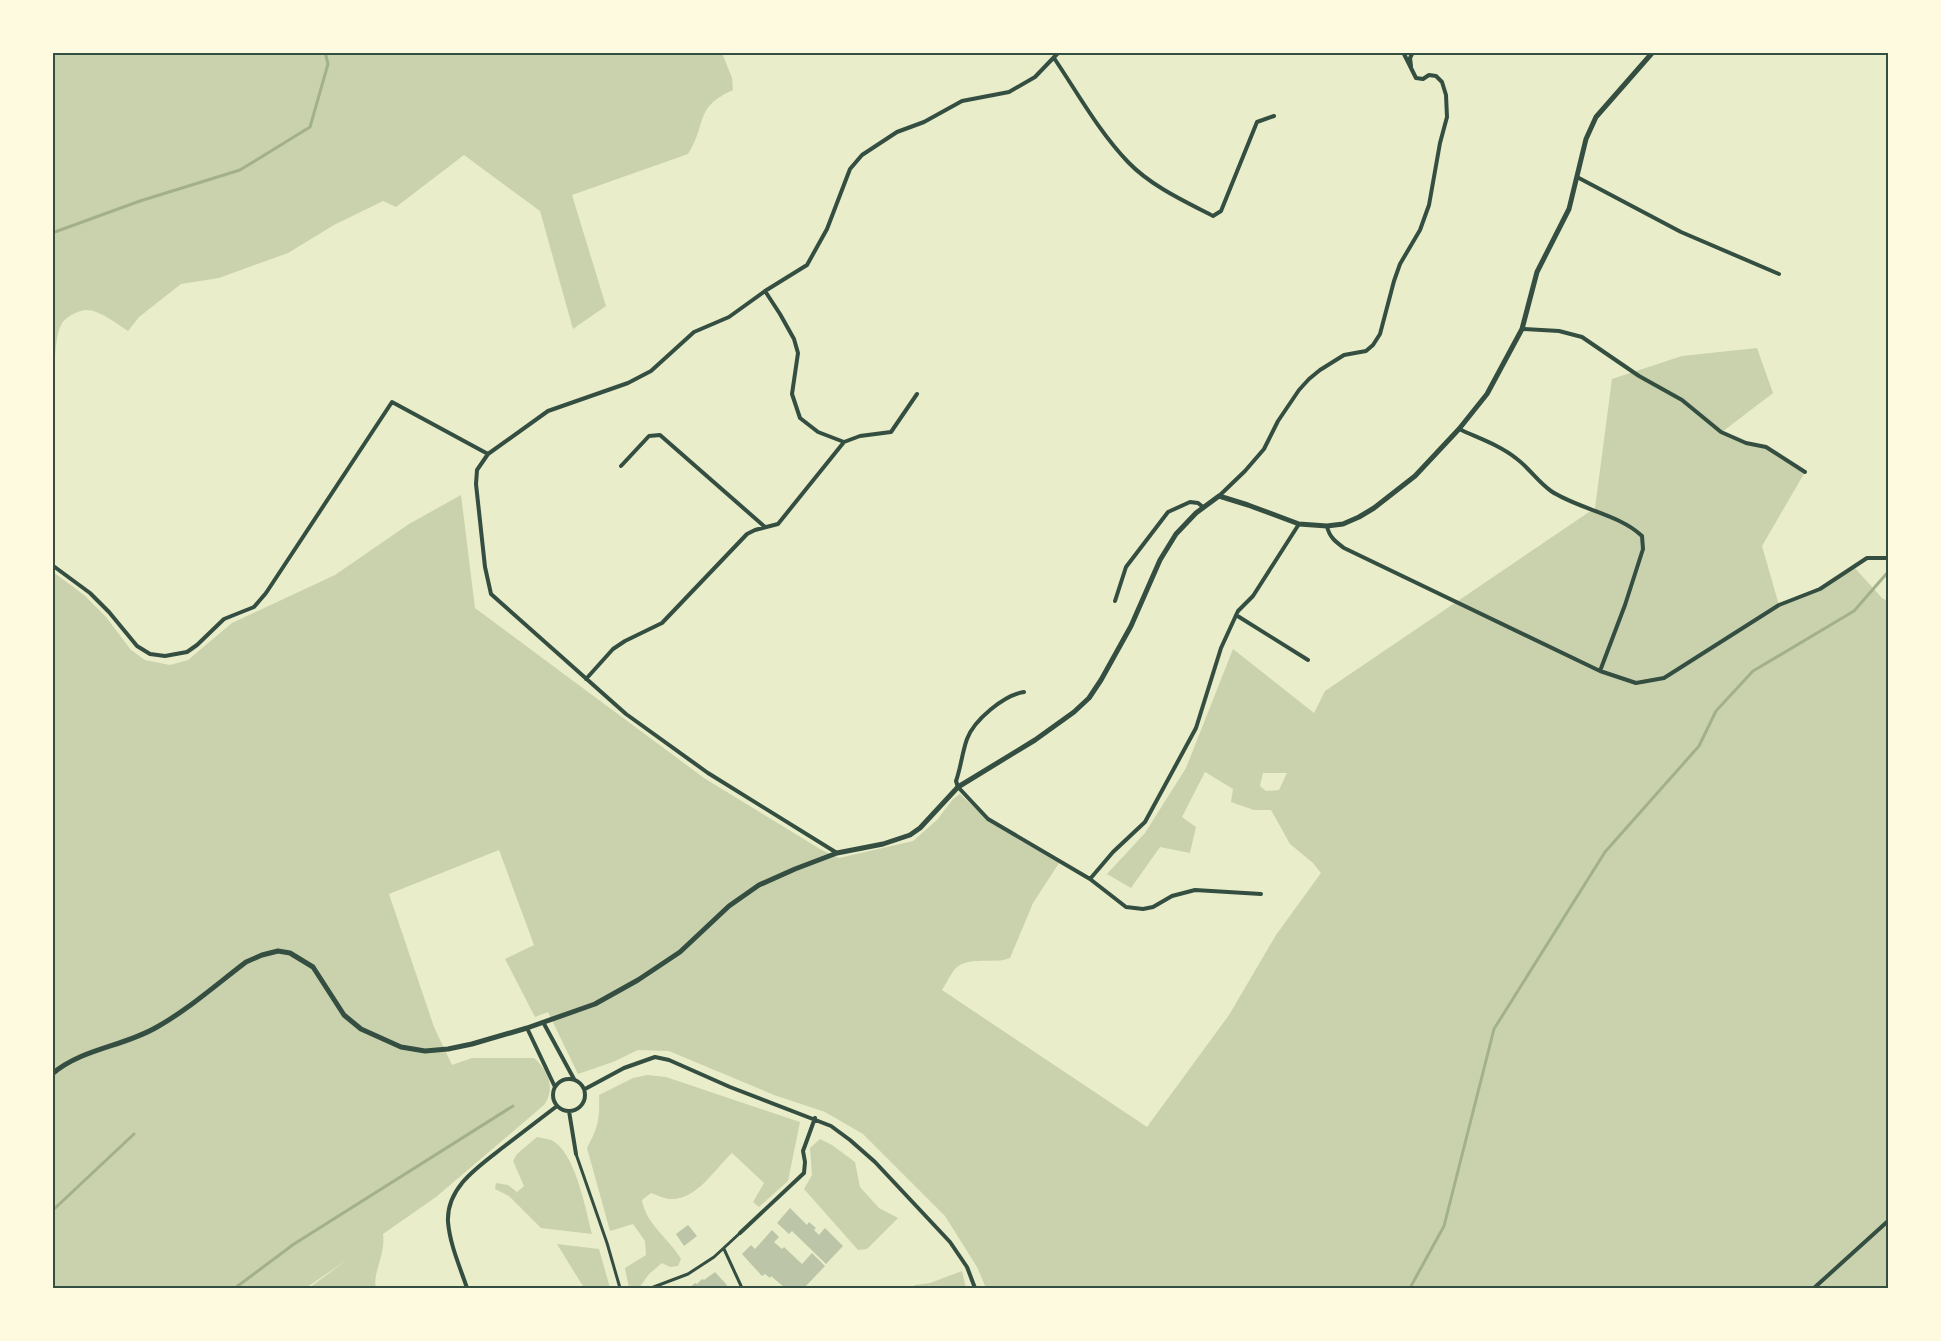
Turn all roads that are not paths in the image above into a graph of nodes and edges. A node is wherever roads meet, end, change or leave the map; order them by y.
1 (1059, 52) edge
2 (1403, 52) edge
3 (1413, 52) edge
4 (1653, 52) edge
5 (1054, 57) junction
6 (1413, 73) junction
7 (1274, 116) dead end
8 (1577, 177) junction
9 (1779, 274) dead end
10 (765, 291) junction
11 (1522, 329) junction
12 (917, 394) dead end
13 (1459, 429) junction
14 (844, 442) junction
15 (488, 454) junction
16 (621, 466) dead end
17 (1805, 472) dead end
18 (1219, 496) junction
19 (1204, 507) junction
20 (1299, 525) junction
21 (1327, 526) junction
22 (766, 527) junction
23 (1888, 558) edge
24 (52, 565) edge
25 (1115, 601) dead end
26 (1236, 615) junction
27 (1308, 660) dead end
28 (1600, 671) junction
29 (586, 679) junction
30 (1024, 692) dead end
31 (958, 787) junction
32 (837, 853) junction
33 (1090, 879) junction
34 (1261, 894) dead end
35 (543, 1022) junction
36 (527, 1028) junction
37 (52, 1074) edge
38 (574, 1079) junction
39 (555, 1087) junction
40 (585, 1089) junction
41 (557, 1106) junction
42 (569, 1111) junction
43 (815, 1118) junction
44 (576, 1154) joint
45 (1888, 1221) edge
46 (740, 1233) joint
47 (723, 1249) junction
48 (467, 1288) edge
49 (620, 1288) edge
50 (651, 1288) edge
51 (741, 1288) edge
52 (975, 1288) edge
53 (1814, 1288) edge

1 - 5 street
2 - 6 street
3 - 6 street
4 - 8 street
5 - 7 street
5 - 10 street
6 - 18 street
8 - 9 street
8 - 11 street
10 - 14 street
10 - 15 street
11 - 13 street
11 - 17 street
12 - 14 street
13 - 21 street
13 - 28 street
14 - 22 street
15 - 24 street
15 - 29 street
16 - 22 street
18 - 19 street
18 - 20 street
19 - 25 street
19 - 31 street
20 - 21 street
20 - 26 street
21 - 28 street
22 - 29 street
23 - 28 street
26 - 27 street
26 - 33 street
29 - 32 street
30 - 31 street
31 - 32 street
31 - 33 street
32 - 35 street
33 - 34 street
35 - 36 street
35 - 38 street
36 - 37 street
36 - 39 street
38 - 39 street
38 - 40 street
39 - 41 street
40 - 42 street
40 - 43 street
41 - 42 street
41 - 48 street
42 - 44 street
43 - 46 street
43 - 52 street
44 - 49 street
45 - 53 street
46 - 47 street
47 - 50 street
47 - 51 street

